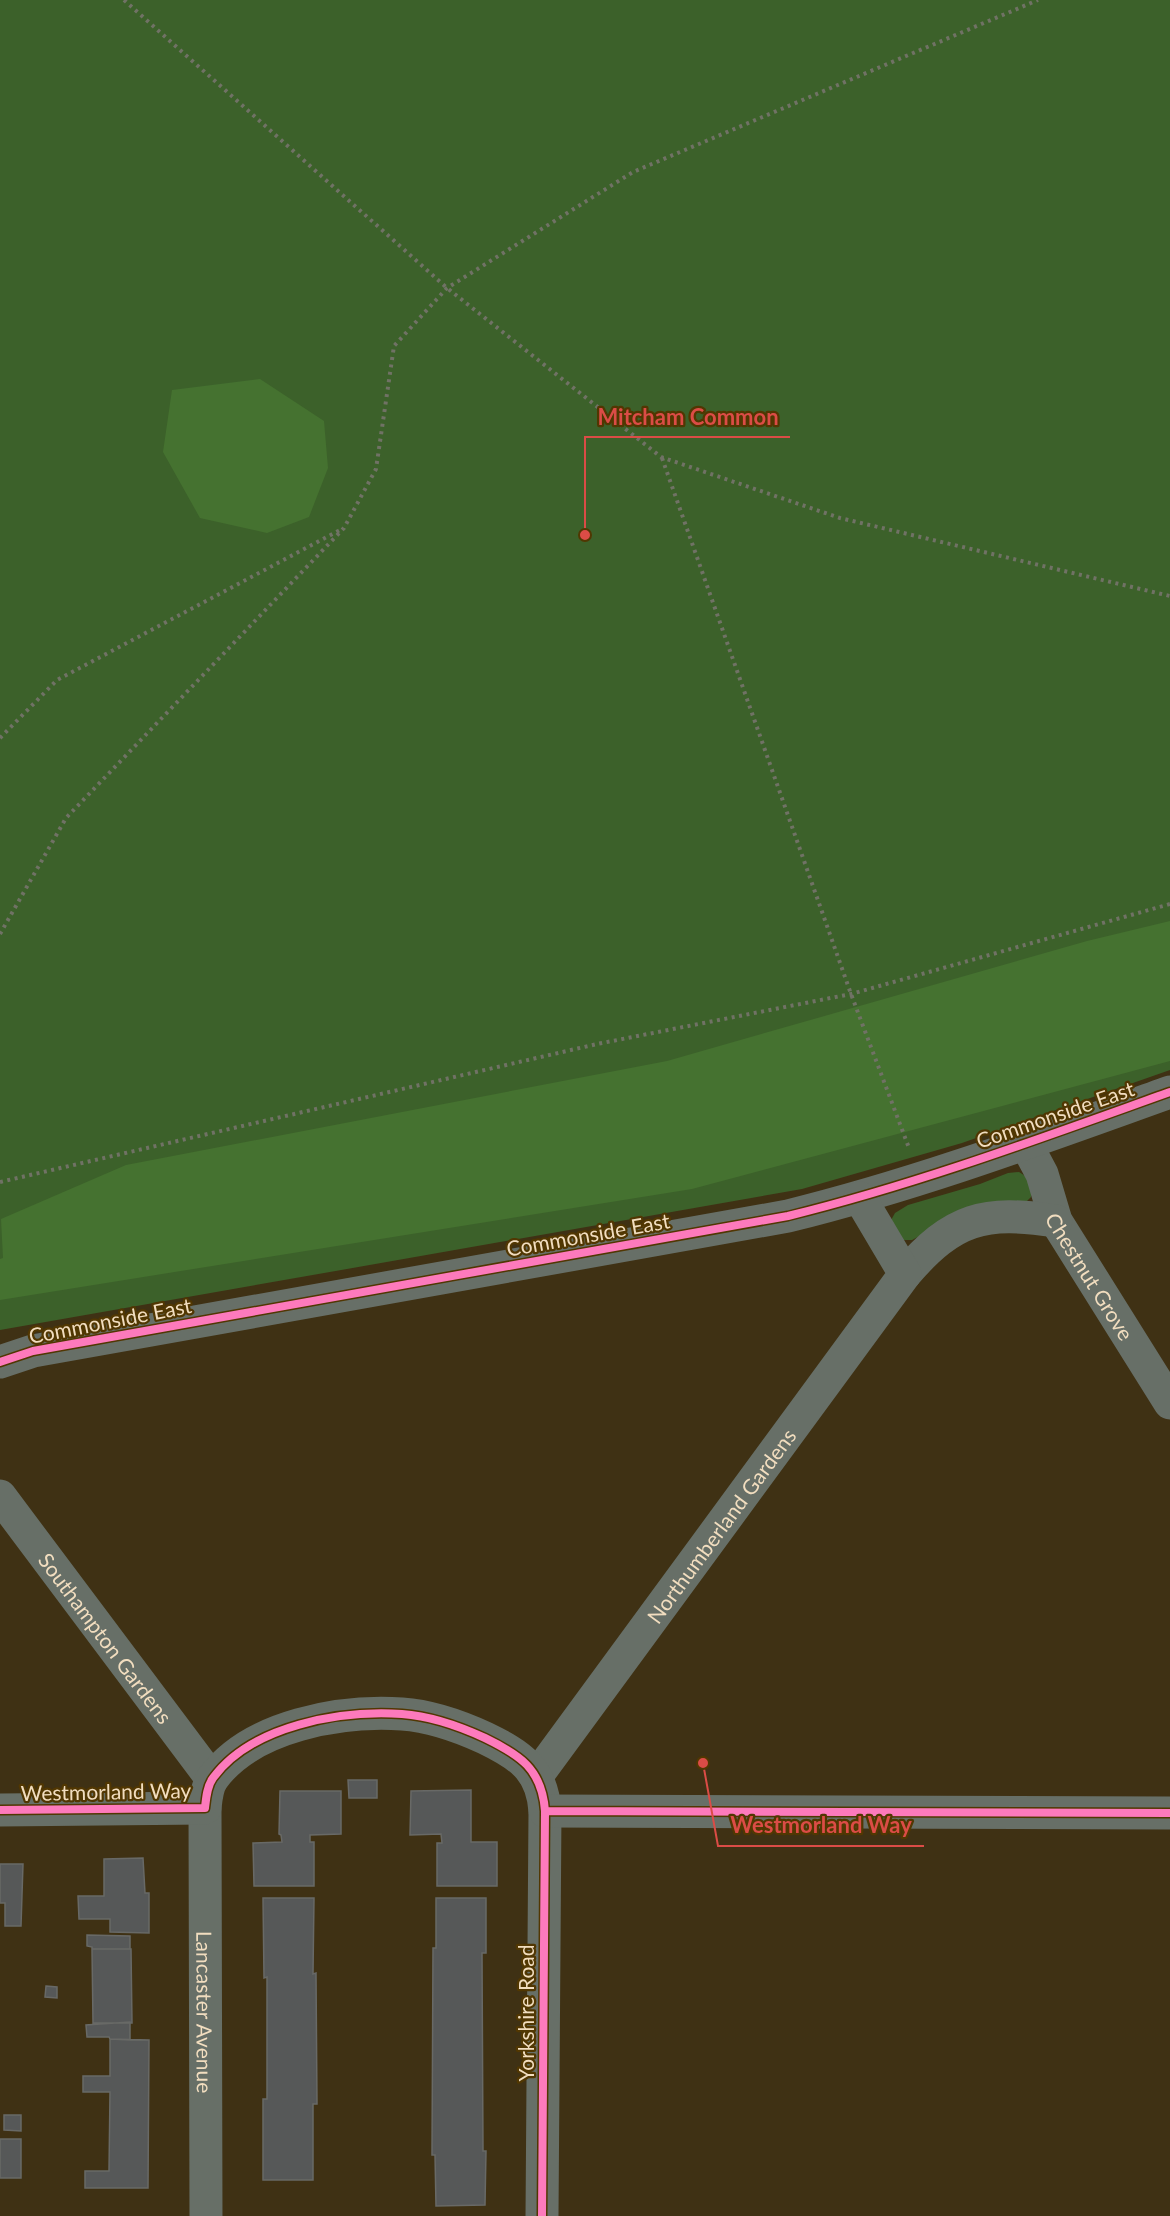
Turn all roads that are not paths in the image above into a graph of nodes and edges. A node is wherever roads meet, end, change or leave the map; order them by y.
1 (1170, 1092) edge
2 (1026, 1144) junction
3 (860, 1198) junction
4 (1056, 1221) junction
5 (905, 1274) junction
6 (0, 1362) edge
7 (1170, 1403) edge
8 (0, 1496) edge
9 (536, 1777) junction
10 (208, 1793) junction
11 (0, 1810) edge
12 (545, 1811) junction
13 (1170, 1812) edge
14 (206, 2216) edge
15 (542, 2216) edge

1 - 2 street, Commonside East
2 - 3 street, Commonside East
2 - 4 street, Chestnut Grove
3 - 5 street
3 - 6 street, Commonside East
4 - 5 street, Northumberland Gardens
4 - 7 street, Chestnut Grove
5 - 9 street, Northumberland Gardens
8 - 10 street, Southampton Gardens
9 - 10 street, Westmorland Way
9 - 12 street, Westmorland Way
10 - 11 street, Westmorland Way
10 - 14 street, Lancaster Avenue
12 - 13 street
12 - 15 street, Yorkshire Road

